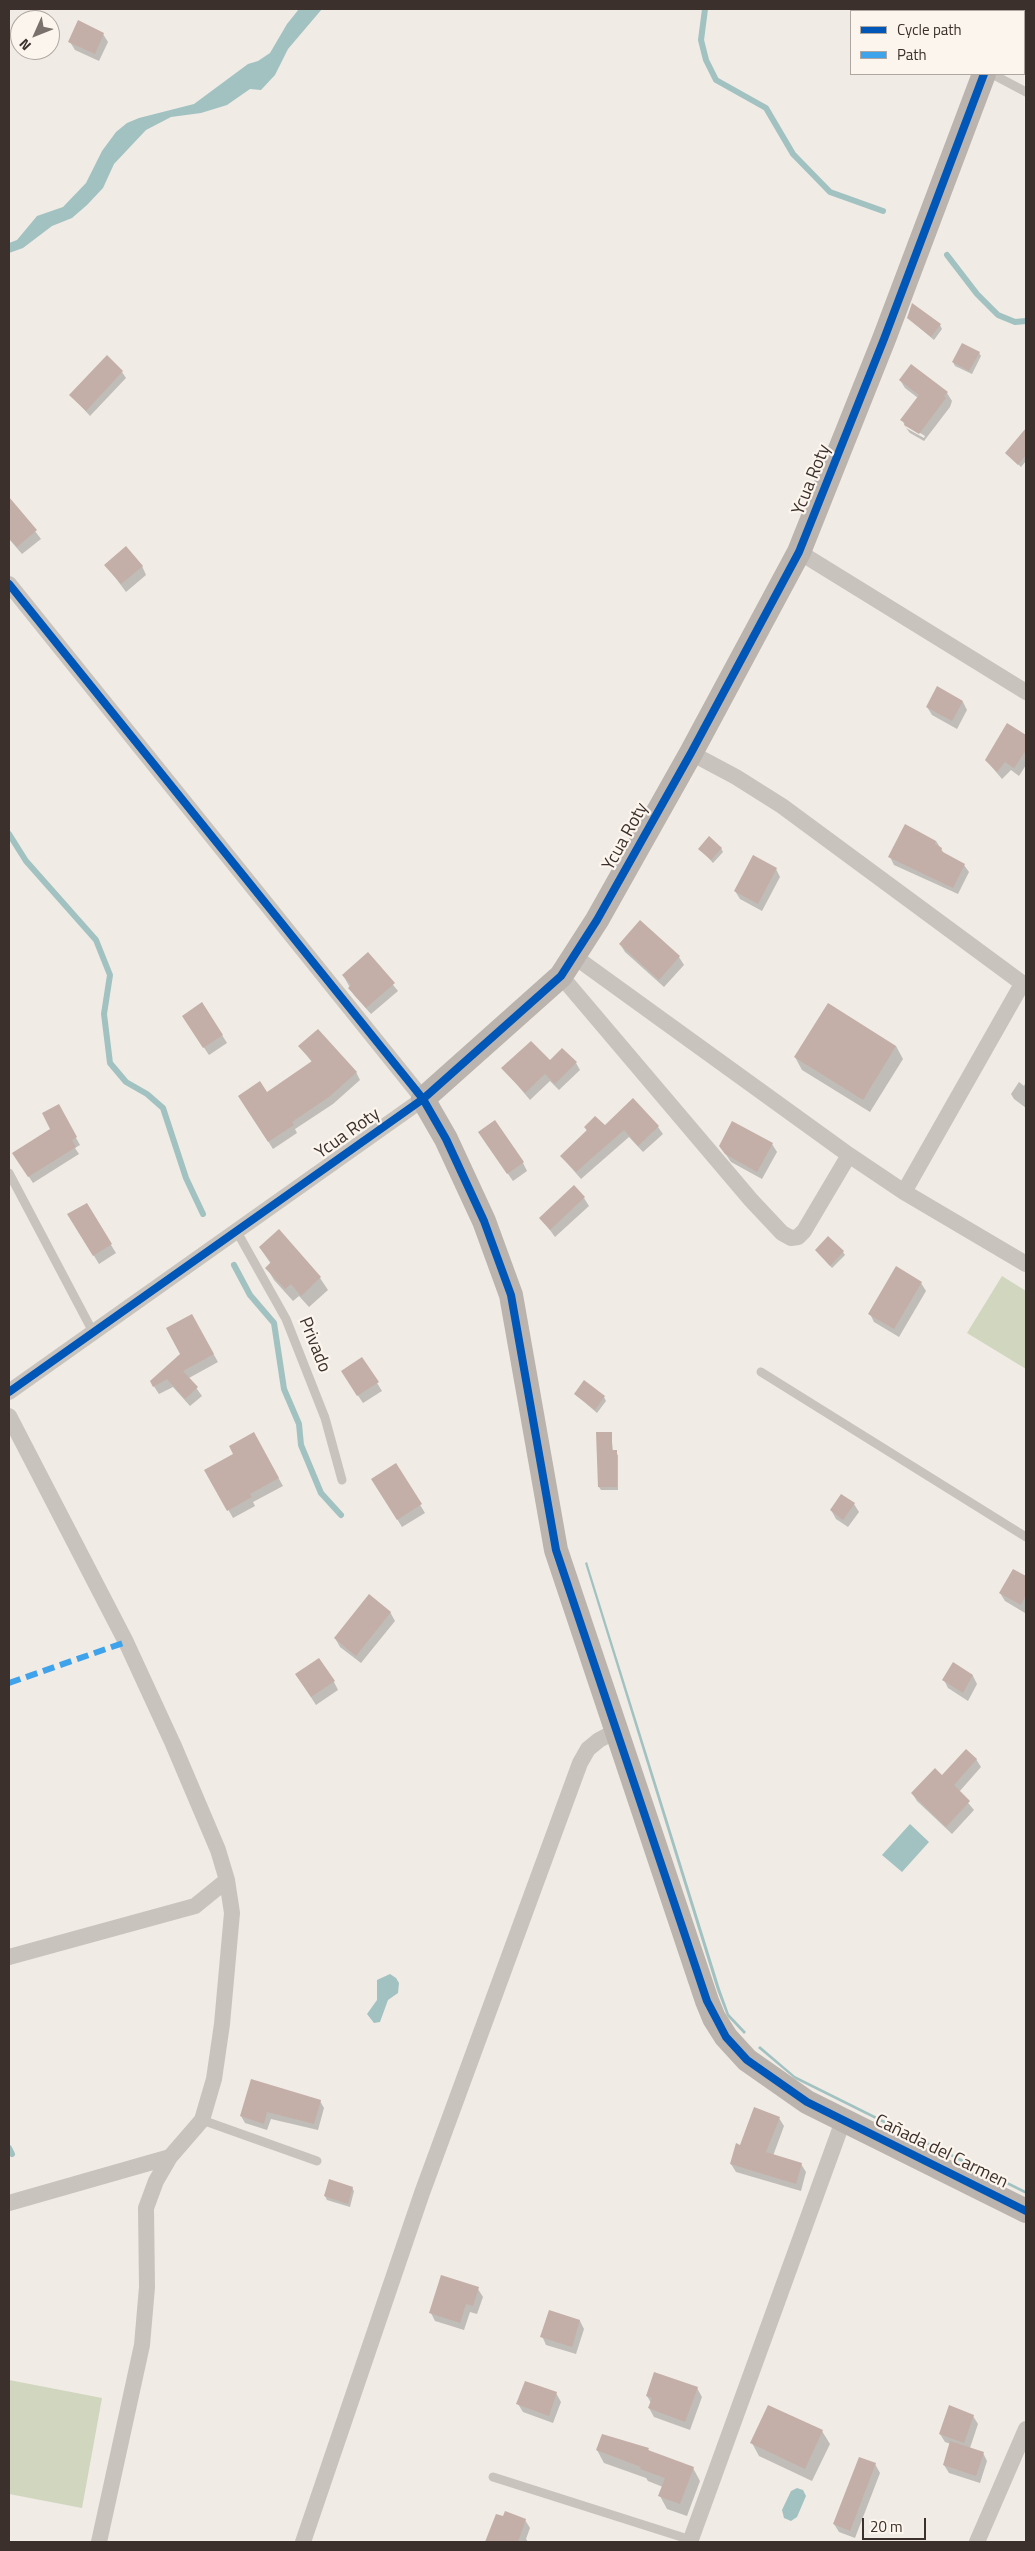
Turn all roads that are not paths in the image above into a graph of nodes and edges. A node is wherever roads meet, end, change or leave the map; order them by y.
1 (984, 75) edge
2 (994, 75) edge
3 (1026, 92) edge
4 (799, 552) junction
5 (9, 584) edge
6 (1026, 692) edge
7 (691, 753) junction
8 (575, 957) junction
9 (561, 976) junction
10 (1024, 985) edge
11 (424, 1099) junction
12 (849, 1155) junction
13 (9, 1173) edge
14 (904, 1192) junction
15 (236, 1230) junction
16 (1026, 1264) edge
17 (92, 1332) junction
18 (761, 1372) dead end
19 (9, 1392) edge
20 (9, 1416) edge
21 (342, 1480) dead end
22 (1026, 1537) edge
23 (616, 1731) junction
24 (227, 1880) junction
25 (9, 1958) edge
26 (202, 2120) junction
27 (843, 2121) junction
28 (170, 2156) junction
29 (316, 2161) dead end
30 (9, 2203) edge
31 (1026, 2211) edge
32 (1026, 2429) edge
33 (493, 2477) dead end
34 (690, 2541) edge
35 (99, 2542) edge
36 (303, 2542) edge
37 (977, 2542) edge

1 - 4 street, Ycua Roty
2 - 3 lane
4 - 6 street
4 - 7 street, Ycua Roty
5 - 11 street
7 - 8 street, Ycua Roty
7 - 10 street
8 - 9 street, Ycua Roty
8 - 12 street
9 - 11 street, Ycua Roty
9 - 12 street
10 - 14 street
11 - 15 street, Ycua Roty
11 - 23 street, Cañada del Carmen
12 - 14 street
13 - 17 lane
14 - 16 street
15 - 17 street, Ycua Roty
15 - 21 lane, Privado
17 - 19 street, Ycua Roty
18 - 22 lane
20 - 24 street
23 - 27 street, Cañada del Carmen
23 - 36 street
24 - 25 street
24 - 26 street
26 - 28 street
26 - 29 lane
27 - 31 street, Cañada del Carmen
27 - 34 street
28 - 30 street
28 - 35 street
32 - 37 street
33 - 34 lane

